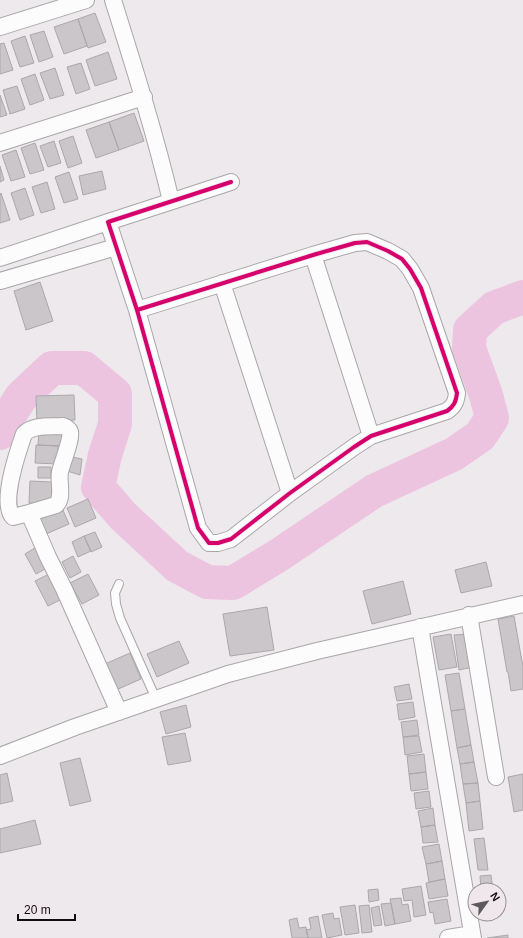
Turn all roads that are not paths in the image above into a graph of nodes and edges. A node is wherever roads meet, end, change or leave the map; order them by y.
1 (86, 0) edge
2 (113, 0) edge
3 (0, 27) edge
4 (144, 97) junction
5 (0, 143) edge
6 (231, 182) dead end
7 (171, 201) junction
8 (108, 222) junction
9 (116, 247) junction
10 (313, 255) junction
11 (0, 258) edge
12 (0, 281) edge
13 (222, 283) junction
14 (137, 310) junction
15 (371, 436) junction
16 (290, 493) junction
17 (29, 513) junction
18 (119, 584) dead end
19 (523, 604) edge
20 (469, 615) junction
21 (420, 627) junction
22 (156, 699) junction
23 (119, 712) junction
24 (0, 756) edge
25 (496, 777) dead end
26 (473, 936) edge
27 (448, 938) edge

1 - 3 street
2 - 4 street
4 - 5 street
4 - 7 street
6 - 7 street
7 - 8 street
8 - 9 street
8 - 11 street
9 - 12 street
9 - 14 street
10 - 13 street
10 - 15 street
10 - 15 street
13 - 14 street
13 - 16 street
14 - 16 street
15 - 16 street
17 - 17 street
17 - 23 street
18 - 22 lane
19 - 20 street
20 - 21 street
20 - 25 street
21 - 22 street
21 - 26 street
22 - 23 street
23 - 24 street
26 - 27 street

